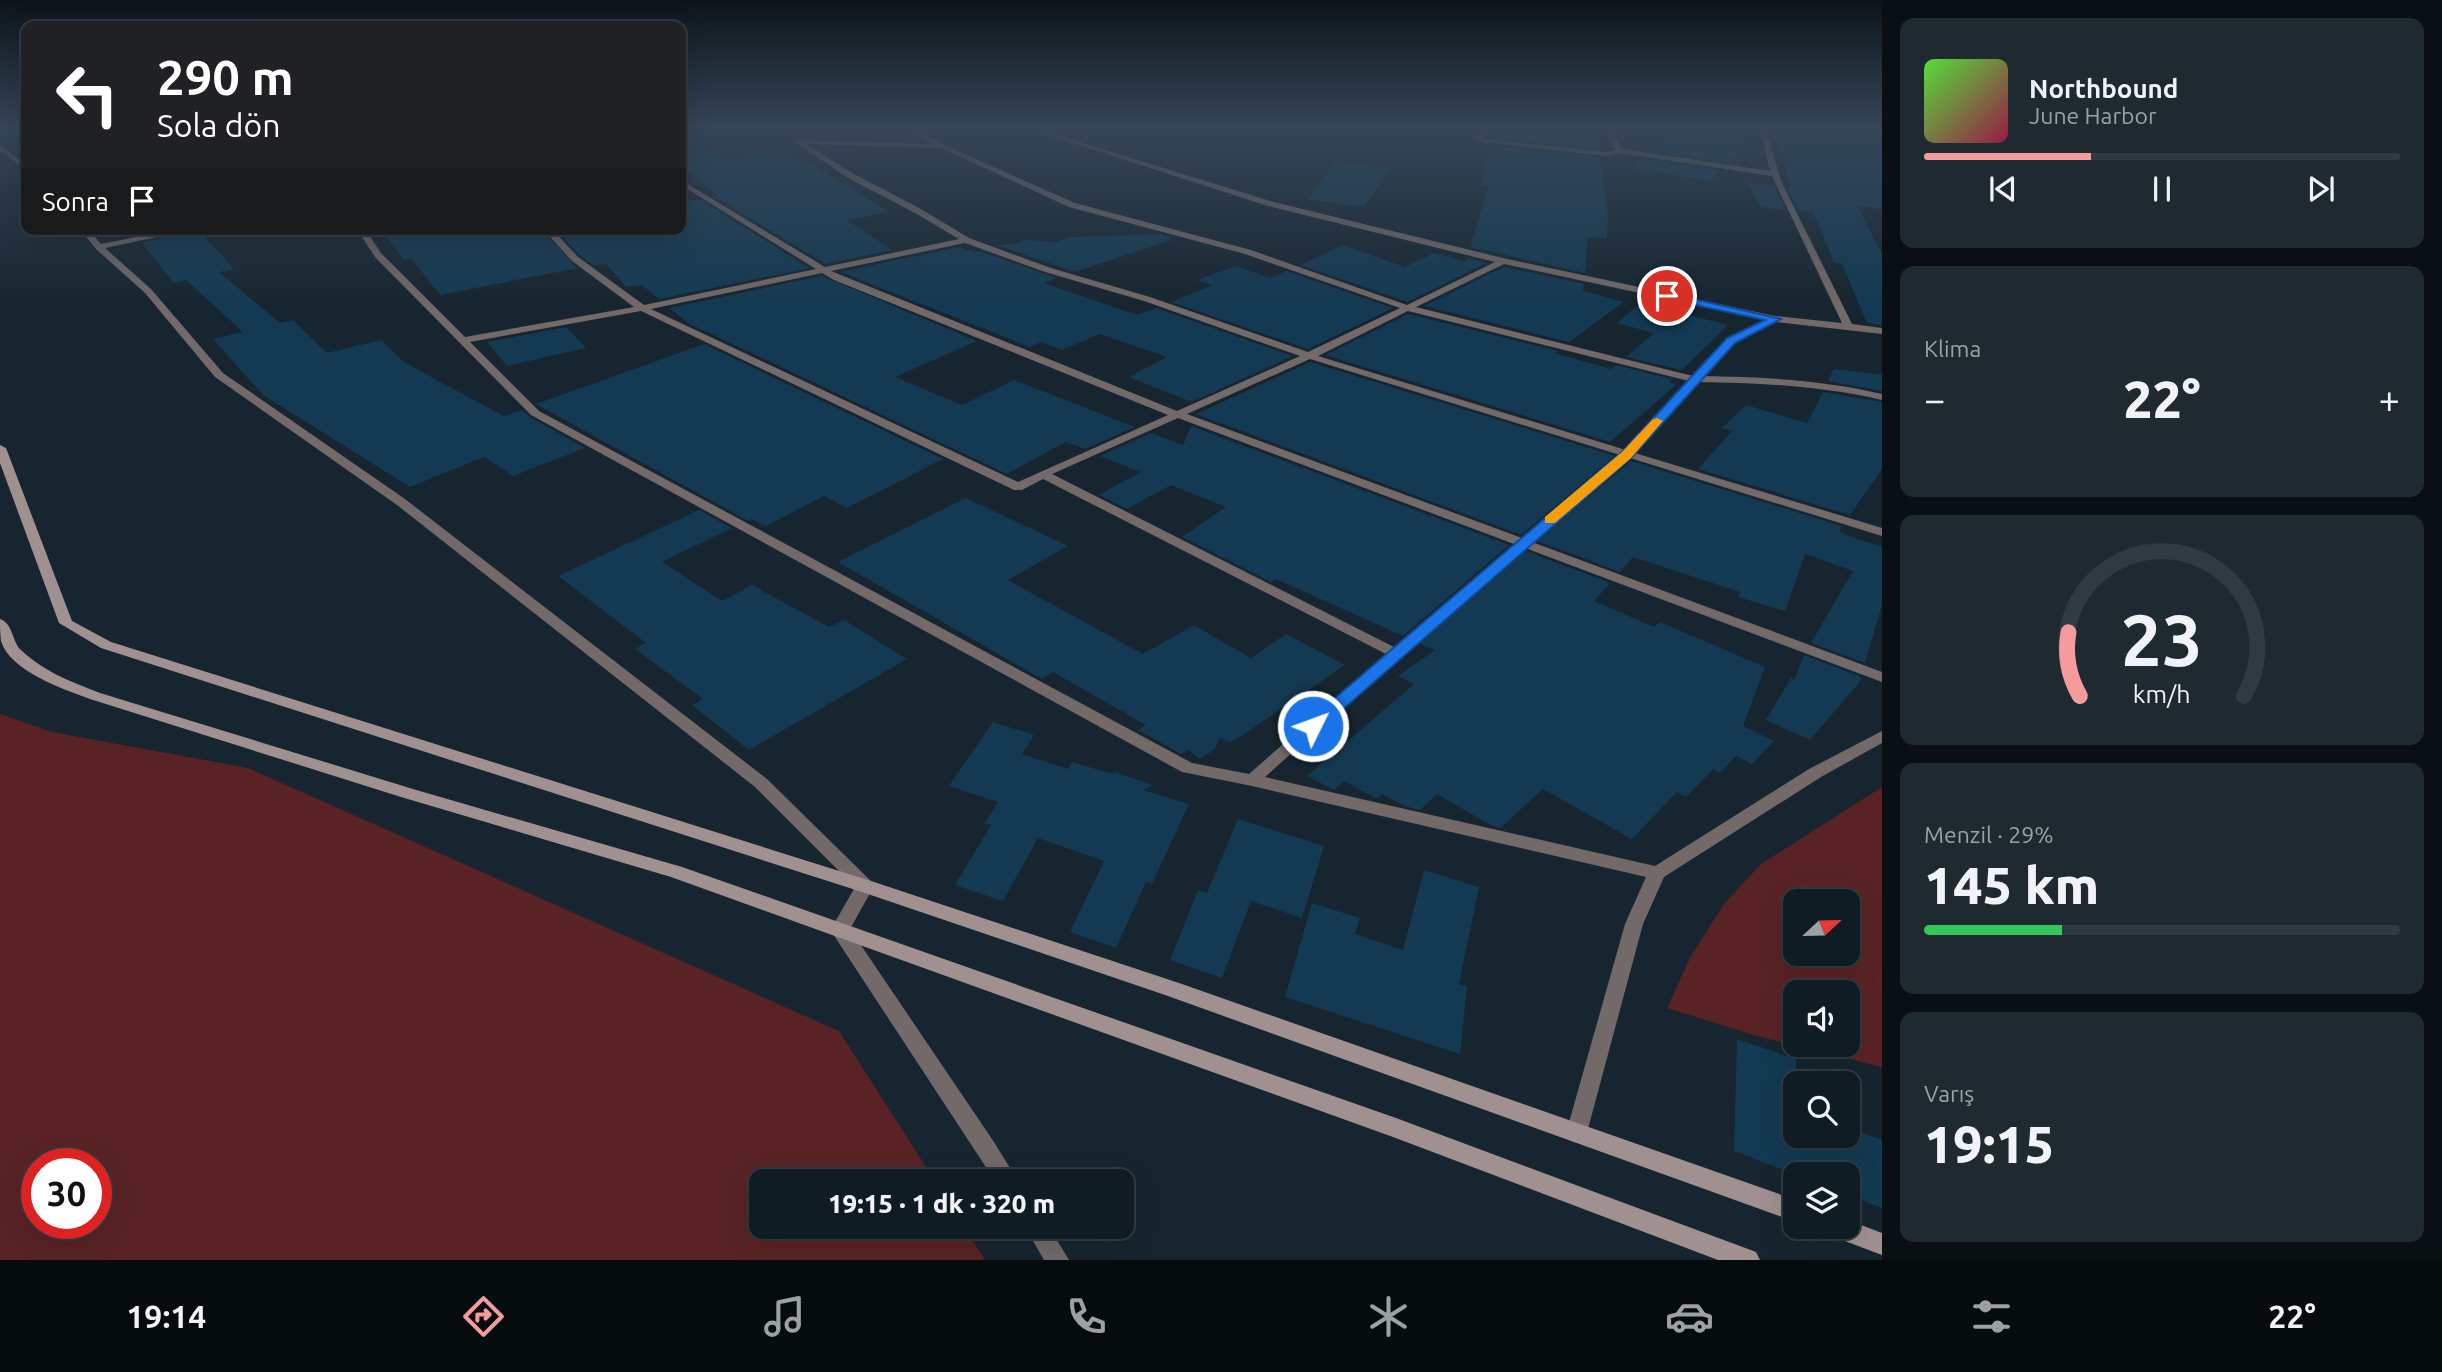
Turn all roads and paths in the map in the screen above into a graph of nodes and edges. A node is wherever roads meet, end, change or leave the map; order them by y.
1 (692, 189) edge
2 (876, 189) edge
3 (1036, 189) edge
4 (1223, 189) edge
5 (1780, 189) edge
6 (88, 235) edge
7 (160, 235) edge
8 (365, 235) edge
9 (553, 235) edge
10 (966, 240) junction
11 (99, 247) junction
12 (1503, 261) junction
13 (825, 269) junction
14 (1408, 308) junction
15 (642, 309) junction
16 (1775, 319) junction
17 (1848, 326) junction
18 (1882, 331) edge
19 (463, 340) junction
20 (1309, 356) junction
21 (1695, 379) junction
22 (1882, 397) edge
23 (1176, 414) junction
24 (0, 448) edge
25 (1627, 455) junction
26 (1043, 474) junction
27 (1882, 532) edge
28 (1522, 544) junction
29 (0, 623) edge
30 (1395, 653) junction
31 (1882, 677) edge
32 (1882, 736) edge
33 (1252, 780) junction
34 (1657, 873) junction
35 (865, 886) junction
36 (840, 929) junction
37 (1577, 1133) junction
38 (999, 1169) edge
39 (1783, 1206) edge
40 (1860, 1236) edge
41 (1043, 1239) edge
42 (1882, 1244) edge
43 (1057, 1260) edge
44 (1748, 1260) edge

1 - 13 street
2 - 10 street
3 - 14 street
4 - 12 street
5 - 17 street
6 - 11 street
7 - 11 street
8 - 19 street
9 - 15 street
10 - 13 street
10 - 20 street
11 - 35 street
12 - 14 street
12 - 16 street
13 - 15 street
13 - 23 street
14 - 20 street
14 - 21 street
15 - 19 street
15 - 26 street
16 - 17 street
16 - 21 street
17 - 18 street
19 - 33 street
20 - 23 street
20 - 25 street
21 - 22 street
21 - 25 street
23 - 26 street
23 - 28 street
24 - 35 main road
25 - 27 street
25 - 28 street
26 - 30 street
28 - 30 street
28 - 31 street
29 - 36 main road
30 - 33 street
32 - 34 street
33 - 34 street
34 - 37 street
35 - 36 street
35 - 37 main road
36 - 38 street
36 - 44 main road
37 - 39 main road
40 - 42 main road
41 - 43 street

